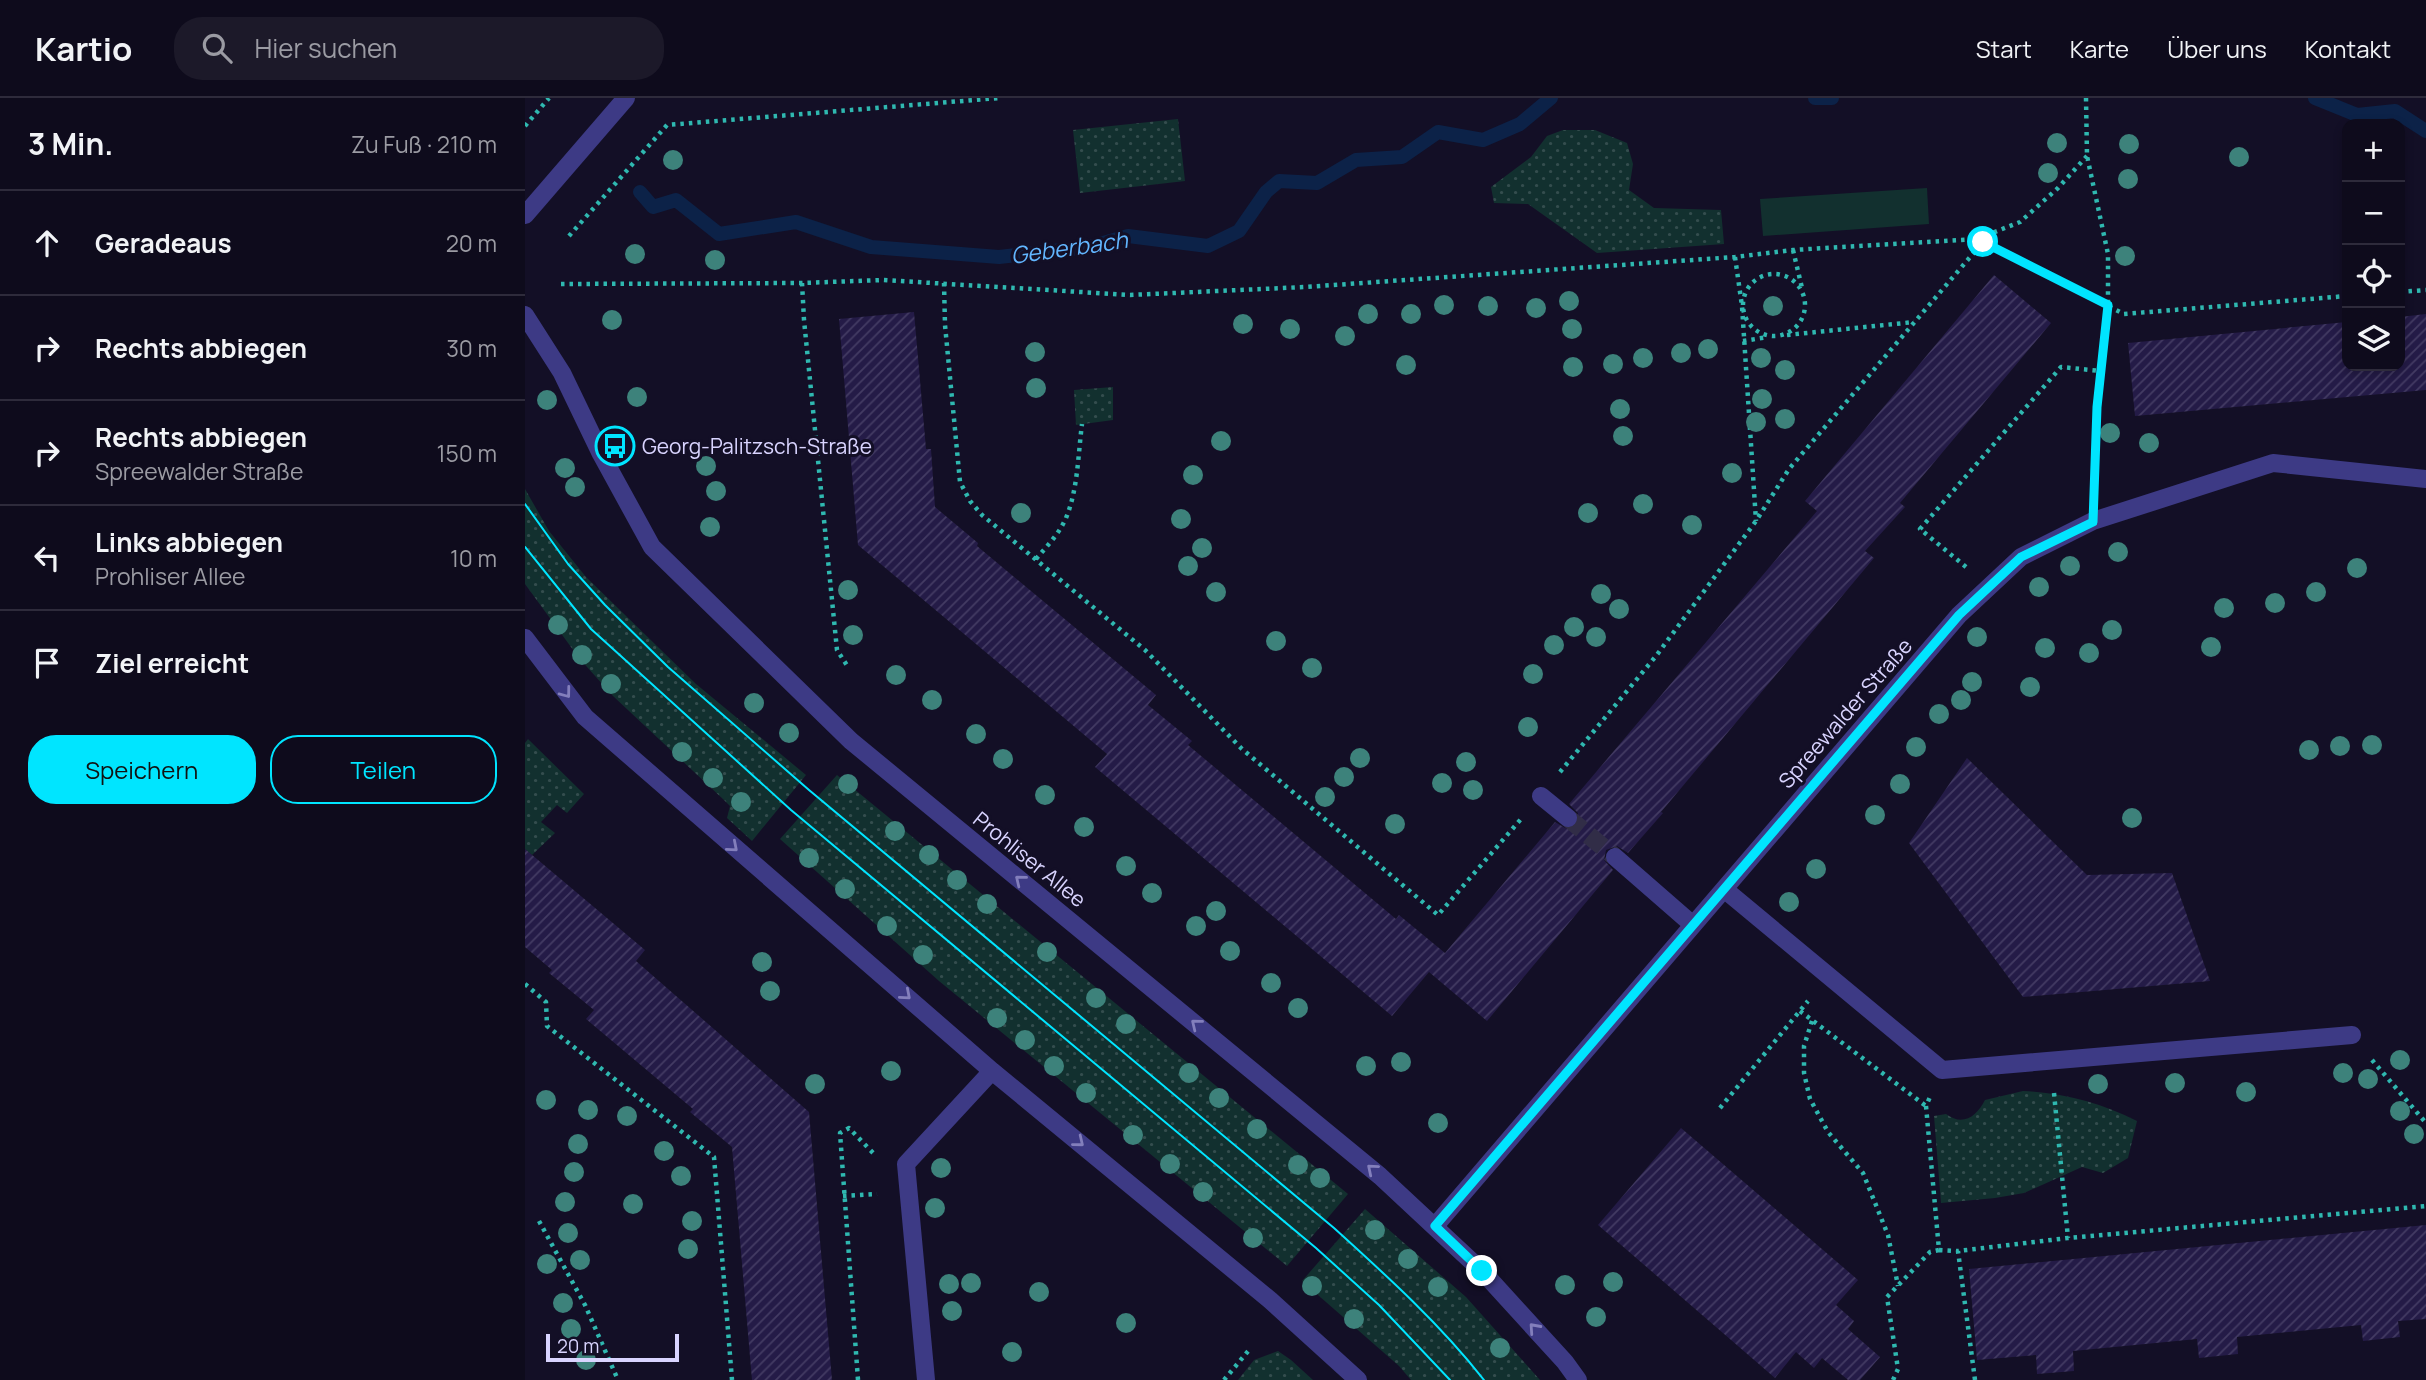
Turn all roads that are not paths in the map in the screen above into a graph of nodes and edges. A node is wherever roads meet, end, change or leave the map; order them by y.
1 (626, 98) edge
2 (525, 215) edge
3 (525, 315) edge
4 (2426, 479) edge
5 (525, 638) edge
6 (1541, 796) road end
7 (1568, 818) tunnel mouth
8 (1615, 857) tunnel mouth
9 (1724, 889) junction
10 (1693, 925) junction
11 (2351, 1035) road end
12 (992, 1070) junction
13 (1435, 1226) junction
14 (926, 1380) edge
15 (1358, 1380) edge
16 (1578, 1380) edge

1 - 2 street
13 -> 3 street, Prohliser Allee
4 - 9 street, Spreewalder Straße
5 -> 12 street
6 - 7 street
8 - 10 street
9 - 10 street, Spreewalder Straße
9 - 11 street
10 - 13 street, Spreewalder Straße
12 - 14 street
12 -> 15 street
16 -> 13 street, Prohliser Allee

